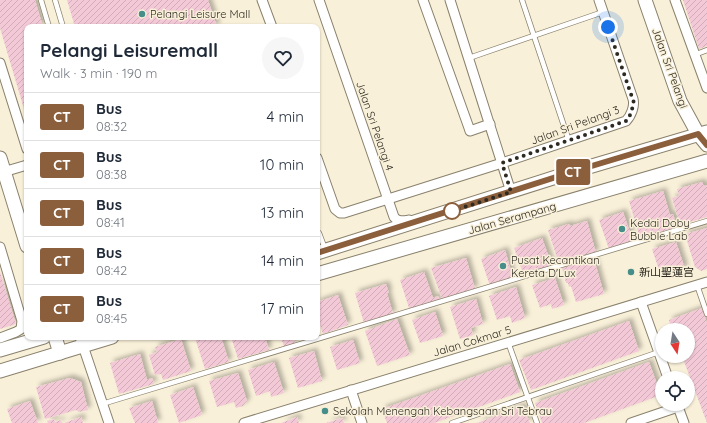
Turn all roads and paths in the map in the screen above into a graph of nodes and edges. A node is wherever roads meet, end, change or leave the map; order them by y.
1 (41, 0) edge
2 (55, 0) edge
3 (262, 0) edge
4 (319, 0) edge
5 (423, 0) edge
6 (450, 0) edge
7 (522, 0) edge
8 (599, 0) edge
9 (645, 0) edge
10 (675, 0) edge
11 (603, 12) junction
12 (48, 24) edge
13 (62, 24) edge
14 (271, 24) edge
15 (534, 36) junction
16 (707, 50) edge
17 (694, 55) junction
18 (469, 58) junction
19 (0, 63) edge
20 (707, 88) edge
21 (490, 124) junction
22 (702, 133) edge
23 (24, 139) edge
24 (569, 141) junction
25 (707, 145) edge
26 (0, 158) edge
27 (707, 161) edge
28 (502, 163) junction
29 (24, 166) edge
30 (320, 166) edge
31 (2, 173) edge
32 (511, 192) junction
33 (388, 199) junction
34 (437, 215) junction
35 (707, 221) edge
36 (24, 237) edge
37 (0, 247) edge
38 (321, 251) edge
39 (320, 273) edge
40 (707, 282) edge
41 (697, 285) junction
42 (641, 302) junction
43 (707, 314) edge
44 (0, 338) edge
45 (320, 338) edge
46 (34, 340) edge
47 (56, 340) edge
48 (314, 340) edge
49 (82, 341) edge
50 (655, 341) edge
51 (508, 342) junction
52 (0, 350) edge
53 (60, 353) junction
54 (655, 353) edge
55 (0, 371) edge
56 (350, 390) junction
57 (527, 397) junction
58 (102, 404) junction
59 (663, 411) edge
60 (680, 411) edge
61 (109, 423) edge
62 (244, 423) edge
63 (362, 423) edge
64 (452, 423) edge
65 (537, 423) edge
66 (632, 423) edge
67 (684, 423) edge

1 - 12 lane
2 - 13 lane
3 - 14 street
4 - 33 street, Jalan Sri Pelangi 4
5 - 21 street
6 - 18 street
7 - 15 lane
8 - 11 street, Jalan Sri Pelangi 3
9 - 22 main road, Jalan Sri Pelangi
10 - 17 street
11 - 15 lane
11 - 24 street, Jalan Sri Pelangi 3
15 - 18 lane
15 - 24 lane
16 - 17 lane
17 - 20 street
18 - 21 street
19 - 23 street
21 - 28 street
22 - 25 main road, Jalan Sri Pelangi
22 - 32 main road
24 - 28 street, Jalan Sri Pelangi 3
26 - 31 main road
27 - 39 main road, Jalan Serampang
28 - 32 street
28 - 33 street, Jalan Sri Pelangi 3
29 - 31 street
30 - 33 street, Jalan Sri Pelangi 3
31 - 36 main road
32 - 34 main road
33 - 34 street, Jalan Sri Pelangi 4
34 - 38 main road
35 - 45 lane
37 - 44 street
40 - 41 street, Jalan Cokmar 5
41 - 42 street, Jalan Cokmar 5
41 - 43 lane
42 - 50 street
42 - 51 street, Jalan Cokmar 5
46 - 52 main road
47 - 53 main road
48 - 58 lane
49 - 53 main road
49 - 58 street
51 - 56 street, Jalan Cokmar 5
51 - 57 lane
53 - 55 main road
54 - 57 lane
56 - 62 street, Jalan Cokmar 5
56 - 63 street
57 - 64 lane
57 - 65 lane
58 - 61 street
59 - 66 street
60 - 67 street

